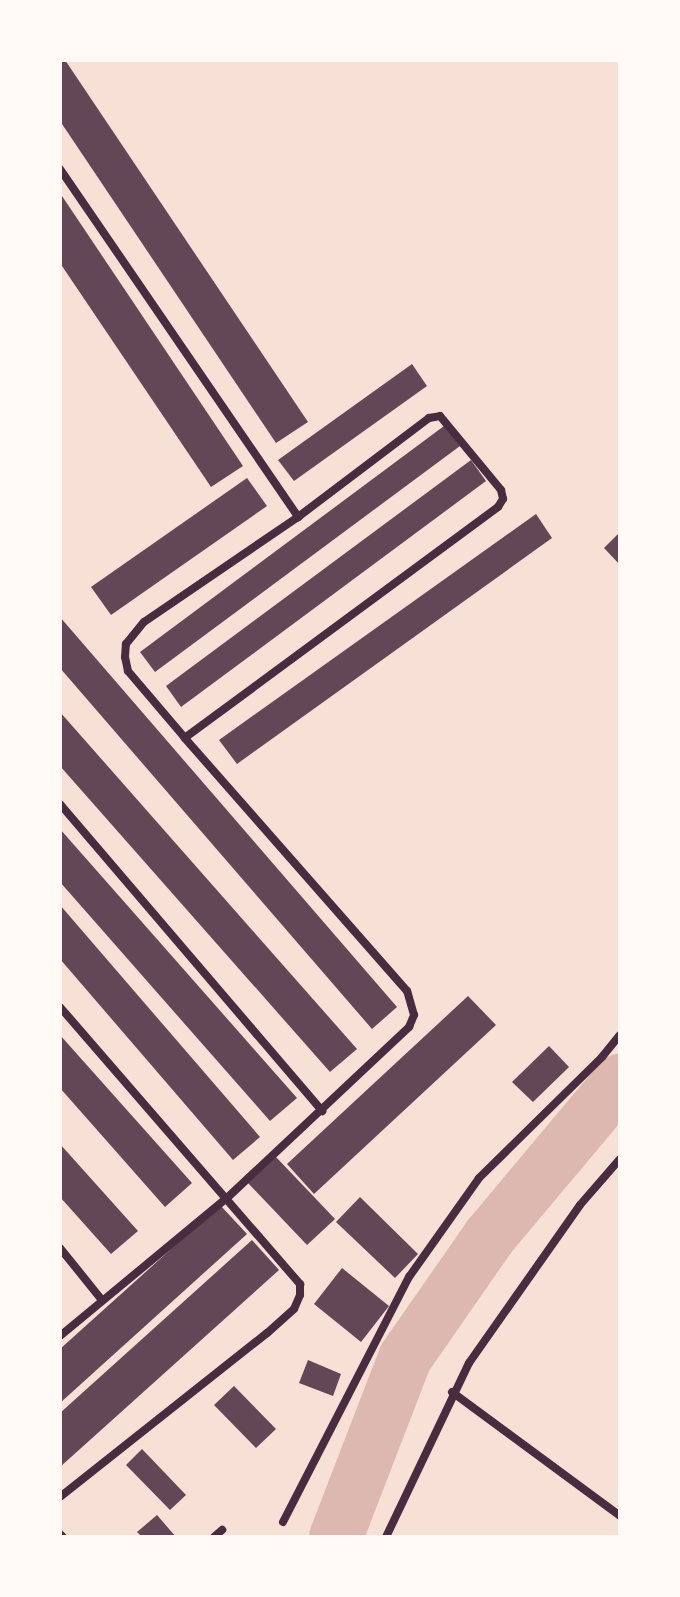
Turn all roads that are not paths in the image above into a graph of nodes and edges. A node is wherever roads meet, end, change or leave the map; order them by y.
1 (60, 169) edge
2 (298, 517) junction
3 (185, 738) junction
4 (60, 804) edge
5 (60, 1007) edge
6 (620, 1036) edge
7 (322, 1111) junction
8 (620, 1159) edge
9 (227, 1198) junction
10 (60, 1248) edge
11 (102, 1300) junction
12 (60, 1336) edge
13 (452, 1392) junction
14 (60, 1497) edge
15 (620, 1516) edge
16 (283, 1522) dead end
17 (222, 1530) dead end
18 (214, 1537) edge
19 (386, 1537) edge

1 - 2 street
2 - 3 street
2 - 3 street
3 - 7 street
4 - 7 street
5 - 9 street
6 - 16 street
7 - 9 street
8 - 13 street
9 - 11 street
9 - 14 street
10 - 11 street
11 - 12 street
13 - 15 street
13 - 19 street
17 - 18 street

